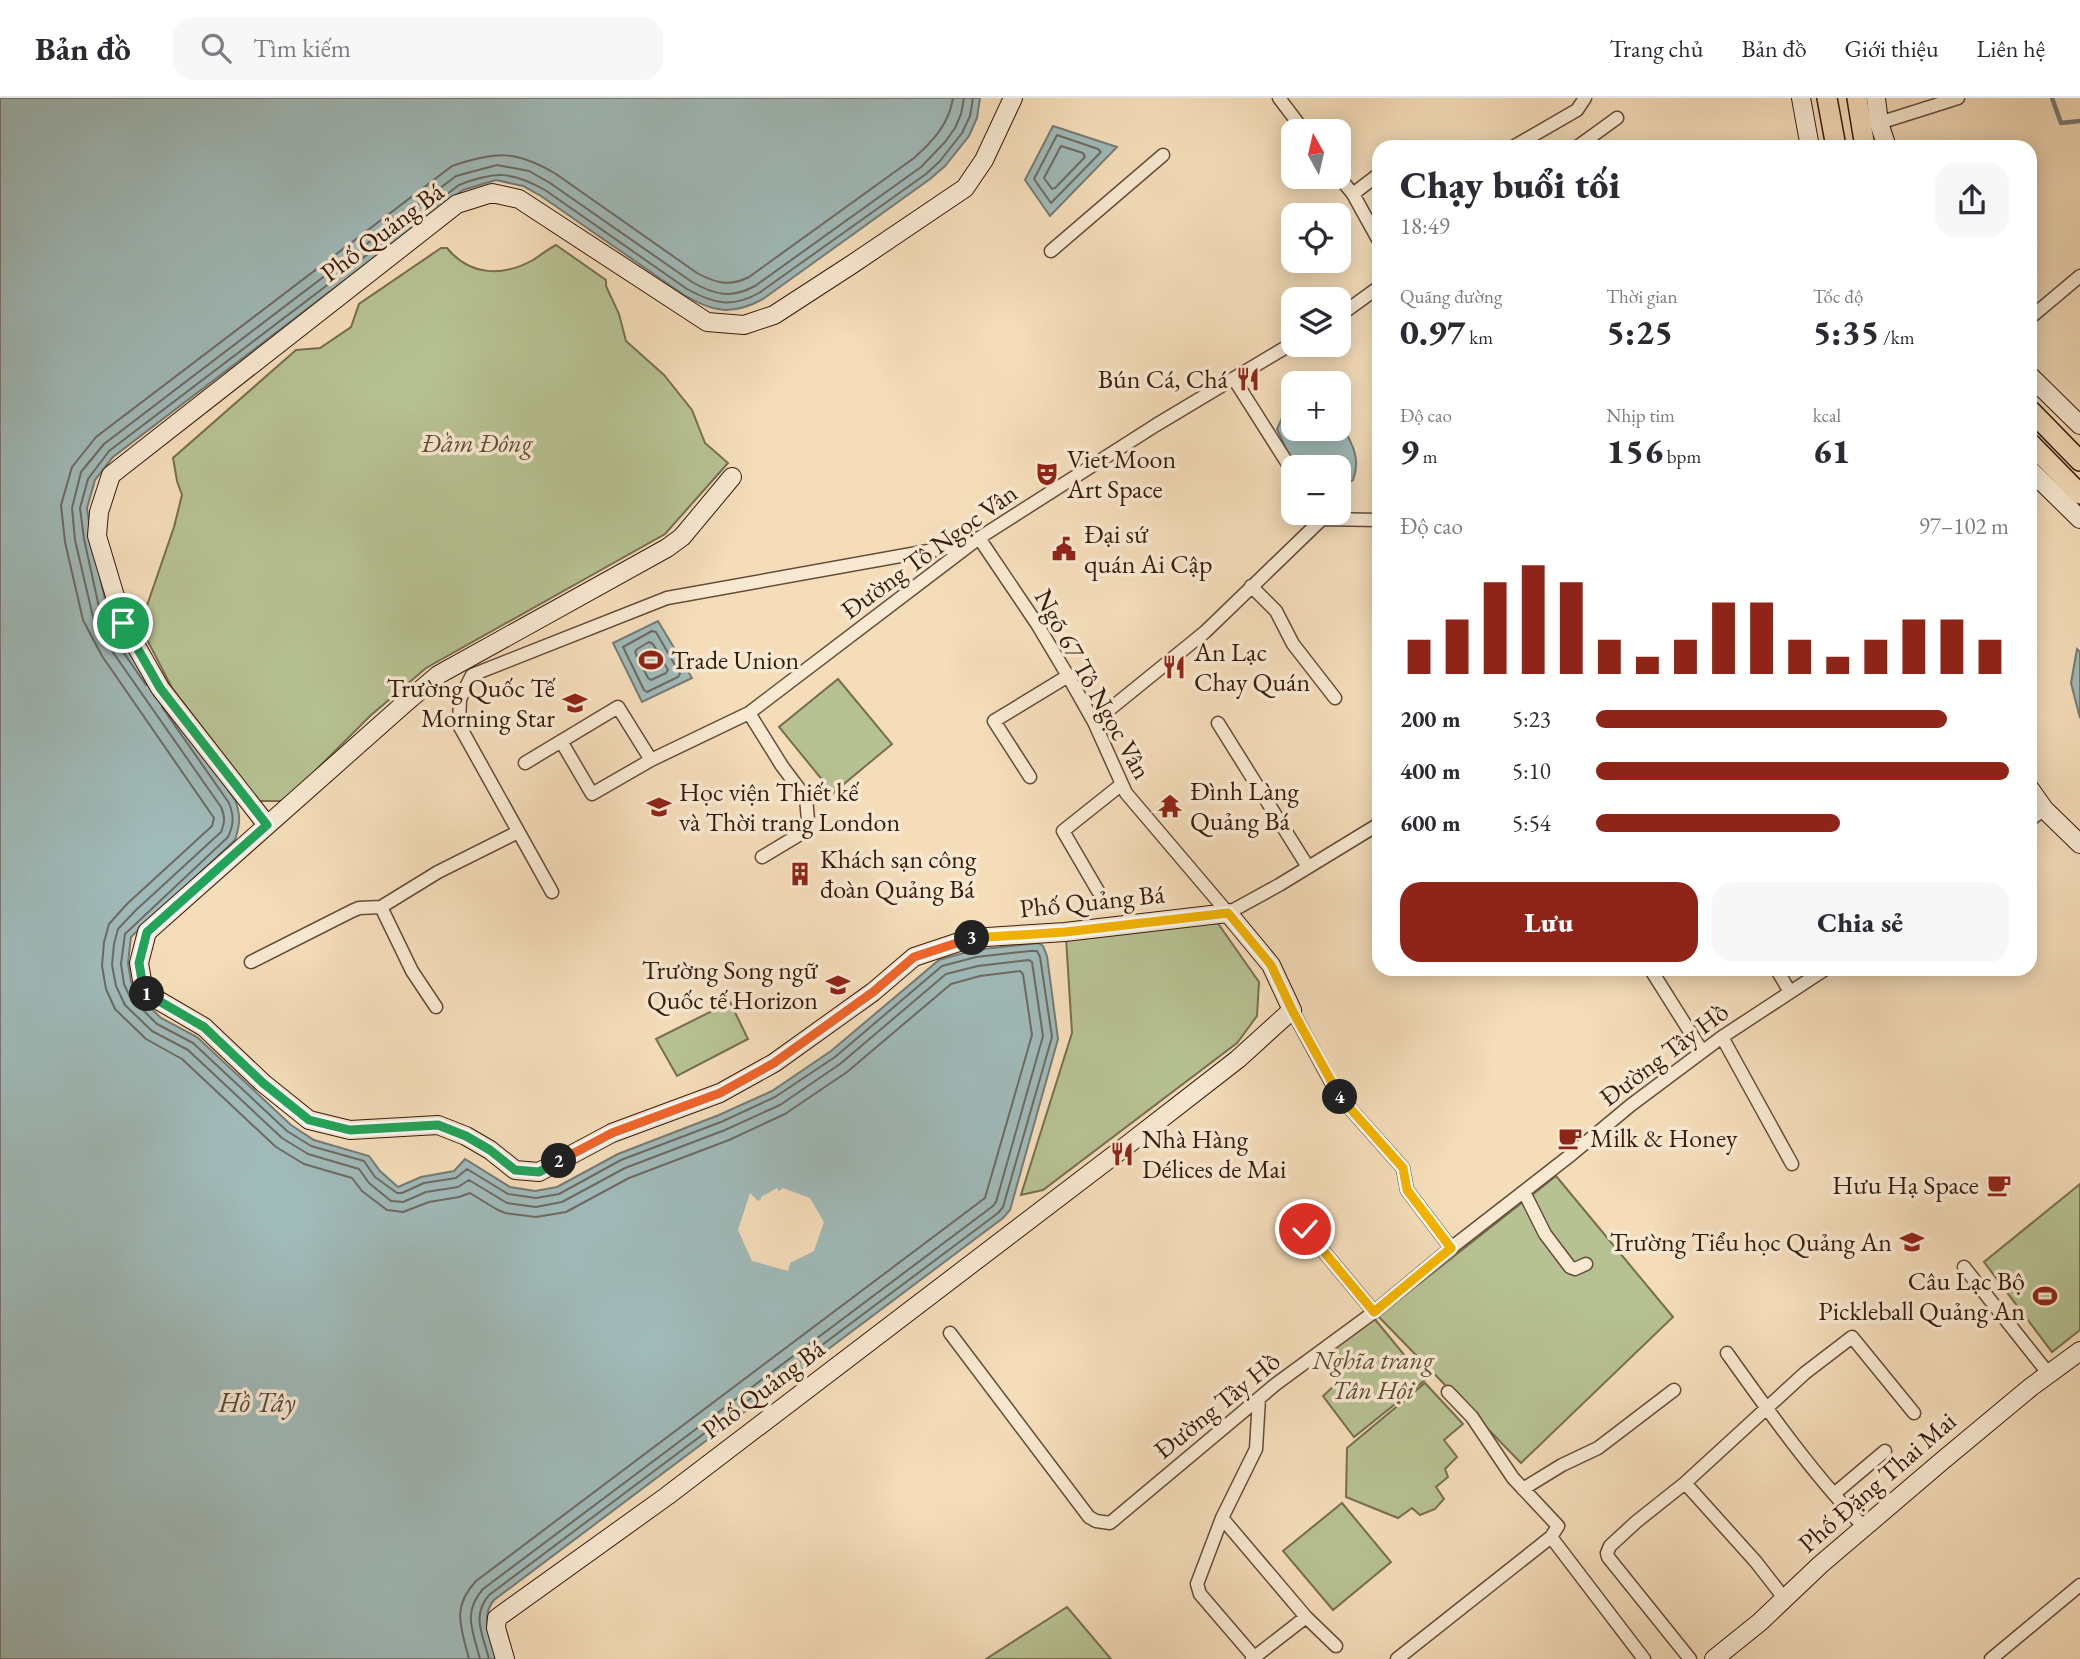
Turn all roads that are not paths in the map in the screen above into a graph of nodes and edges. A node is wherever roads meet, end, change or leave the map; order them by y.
1 (1013, 98) edge
2 (1279, 98) edge
3 (1585, 98) edge
4 (1801, 98) edge
5 (1828, 98) edge
6 (1857, 98) edge
7 (1876, 98) edge
8 (1958, 98) edge
9 (1617, 118) dead end
10 (1295, 119) edge
11 (1879, 123) junction
12 (1525, 140) edge
13 (1587, 140) edge
14 (1809, 140) edge
15 (1835, 140) edge
16 (1864, 140) edge
17 (1885, 140) edge
18 (1163, 155) dead end
19 (1372, 179) edge
20 (1349, 189) edge
21 (1353, 194) junction
22 (1372, 228) edge
23 (1051, 251) dead end
24 (2080, 276) edge
25 (1372, 292) edge
26 (1351, 307) edge
27 (2037, 312) edge
28 (1281, 350) edge
29 (1234, 379) junction
30 (2037, 383) edge
31 (2037, 417) edge
32 (2080, 425) edge
33 (2037, 450) edge
34 (1282, 455) edge
35 (2080, 461) edge
36 (732, 477) dead end
37 (2037, 477) edge
38 (2080, 494) edge
39 (1351, 518) edge
40 (2080, 519) edge
41 (1372, 520) edge
42 (1311, 525) edge
43 (975, 541) junction
44 (1251, 586) junction
45 (1068, 676) junction
46 (1335, 698) dead end
47 (749, 713) junction
48 (1094, 722) junction
49 (1218, 723) dead end
50 (561, 741) junction
51 (650, 760) junction
52 (525, 764) dead end
53 (1030, 777) dead end
54 (1122, 784) junction
55 (2037, 799) edge
56 (2044, 809) junction
57 (2037, 814) edge
58 (267, 825) junction
59 (1372, 828) edge
60 (519, 832) junction
61 (2080, 844) edge
62 (762, 857) dead end
63 (1308, 867) junction
64 (1098, 891) dead end
65 (552, 892) dead end
66 (381, 907) junction
67 (1228, 913) junction
68 (251, 962) dead end
69 (1655, 976) edge
70 (1780, 976) edge
71 (1815, 976) edge
72 (1790, 992) junction
73 (436, 1007) dead end
74 (1292, 1010) junction
75 (1722, 1037) junction
76 (1702, 1051) junction
77 (1792, 1164) dead end
78 (1524, 1192) junction
79 (1305, 1229) dead end
80 (1451, 1248) junction
81 (1586, 1264) dead end
82 (1964, 1267) dead end
83 (1374, 1312) junction
84 (950, 1333) dead end
85 (2080, 1351) edge
86 (1727, 1353) dead end
87 (2048, 1373) junction
88 (1674, 1390) dead end
89 (1448, 1392) dead end
90 (1259, 1398) junction
91 (1766, 1408) junction
92 (1914, 1413) dead end
93 (1885, 1451) dead end
94 (1685, 1483) junction
95 (1523, 1489) junction
96 (1834, 1494) junction
97 (1222, 1518) junction
98 (1865, 1528) junction
99 (1551, 1537) junction
100 (2080, 1585) edge
101 (1784, 1598) junction
102 (1306, 1616) junction
103 (1336, 1646) dead end
104 (1253, 1658) edge
105 (505, 1659) edge
106 (1397, 1659) edge
107 (1644, 1659) edge
108 (1690, 1659) edge
109 (1714, 1659) edge
110 (1991, 1659) edge

1 - 58 street, Phố Quảng Bá
2 - 10 street
3 - 12 street
4 - 14 street
5 - 15 main road
6 - 16 main road
7 - 11 street
8 - 11 street
9 - 13 street
11 - 17 street
18 - 23 street
19 - 21 street
20 - 21 street
21 - 22 street
24 - 27 street
25 - 26 street
28 - 29 street, Đường Tô Ngọc Vân
29 - 34 street
29 - 43 street, Đường Tô Ngọc Vân
30 - 32 street
31 - 35 main road
33 - 38 main road
36 - 58 street, Phố Quảng Bá
37 - 40 street
39 - 41 street
42 - 44 street
43 - 45 street, Ngõ 67 Tô Ngọc Vân
43 - 47 street, Đường Tô Ngọc Vân
43 - 60 street
44 - 46 street
44 - 48 street
45 - 48 street, Ngõ 67 Tô Ngọc Vân
45 - 53 street
47 - 51 street, Đường Tô Ngọc Vân
47 - 62 street
48 - 54 street, Ngõ 67 Tô Ngọc Vân
49 - 63 street
50 - 51 street
50 - 51 street, Đường Tô Ngọc Vân
50 - 52 street
54 - 64 street
54 - 67 street, Ngõ 67 Tô Ngọc Vân
55 - 56 street
56 - 57 street
56 - 61 street
58 - 67 street, Phố Quảng Bá
59 - 63 street
60 - 65 street
60 - 66 street
63 - 67 street
66 - 68 street
66 - 73 street
67 - 74 street
69 - 76 street
70 - 72 street
71 - 72 street, Đường Tây Hồ
72 - 75 street, Đường Tây Hồ
74 - 80 street
74 - 105 street, Phố Quảng Bá
75 - 76 street, Đường Tây Hồ
75 - 77 street
76 - 78 street, Đường Tây Hồ
78 - 80 street, Đường Tây Hồ
78 - 81 street
79 - 83 street
80 - 83 street, Đường Tây Hồ
82 - 87 street
83 - 90 street, Đường Tây Hồ
84 - 90 street, Đường Tây Hồ
85 - 87 street, Phố Đặng Thai Mai
86 - 91 street
87 - 98 street, Phố Đặng Thai Mai
88 - 95 street
89 - 95 street
90 - 97 street
91 - 92 street
91 - 94 street
91 - 96 street
93 - 96 street
94 - 101 street
94 - 108 street
95 - 99 street
96 - 98 street
97 - 102 street
97 - 104 street
98 - 101 street, Phố Đặng Thai Mai
99 - 106 street
99 - 107 street
100 - 110 street
101 - 109 street, Phố Đặng Thai Mai
102 - 103 street
102 - 104 street

